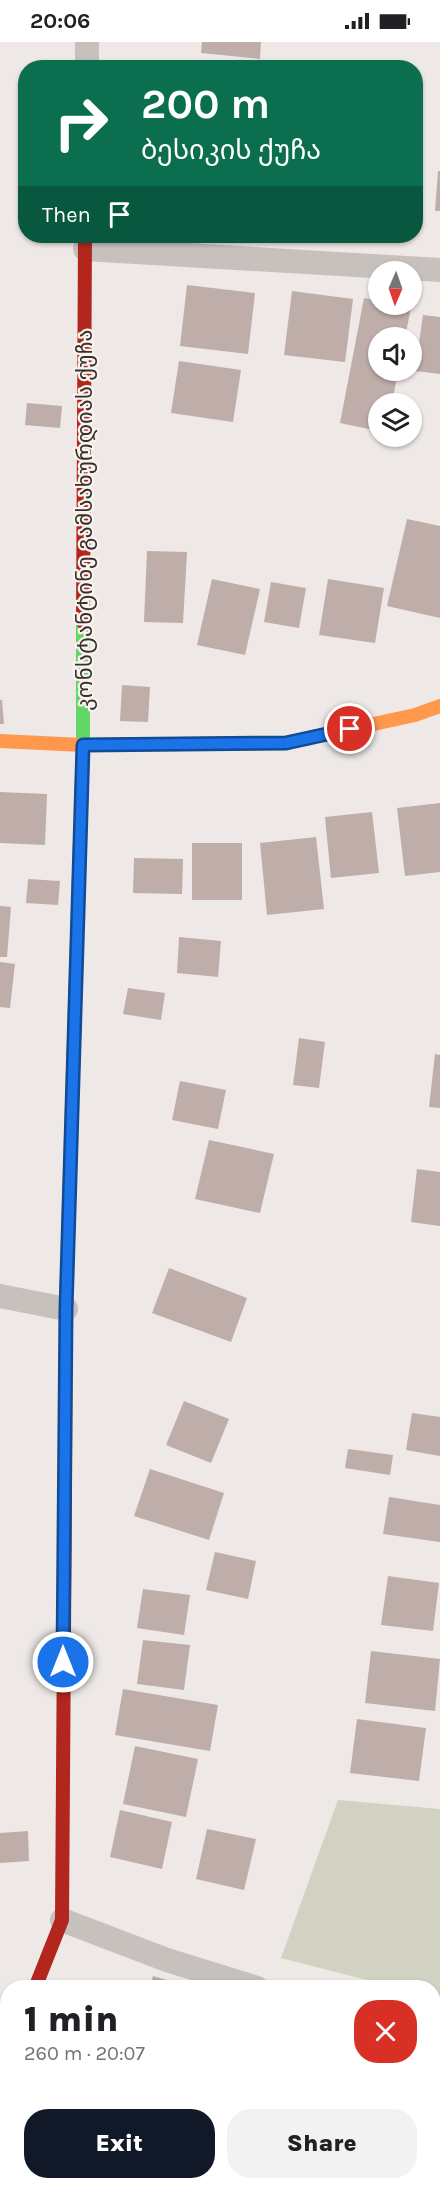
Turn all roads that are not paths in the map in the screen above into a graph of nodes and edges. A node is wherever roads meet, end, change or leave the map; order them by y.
1 (87, 42) edge
2 (87, 60) edge
3 (85, 243) edge
4 (98, 243) edge
5 (440, 270) edge
6 (440, 706) edge
7 (0, 741) edge
8 (83, 745) junction
9 (0, 1296) edge
10 (66, 1309) junction
11 (62, 1920) junction
12 (38, 1980) edge
13 (231, 1980) edge

1 - 2 street
3 - 8 street, კონსტანტინე გამსახურდიას ქუჩა
4 - 5 street
6 - 8 street
7 - 8 street
8 - 10 street, კონსტანტინე გამსახურდიას ქუჩა
9 - 10 street
10 - 11 street, კონსტანტინე გამსახურდიას ქუჩა
11 - 12 street, კონსტანტინე გამსახურდიას ქუჩა
11 - 13 street

